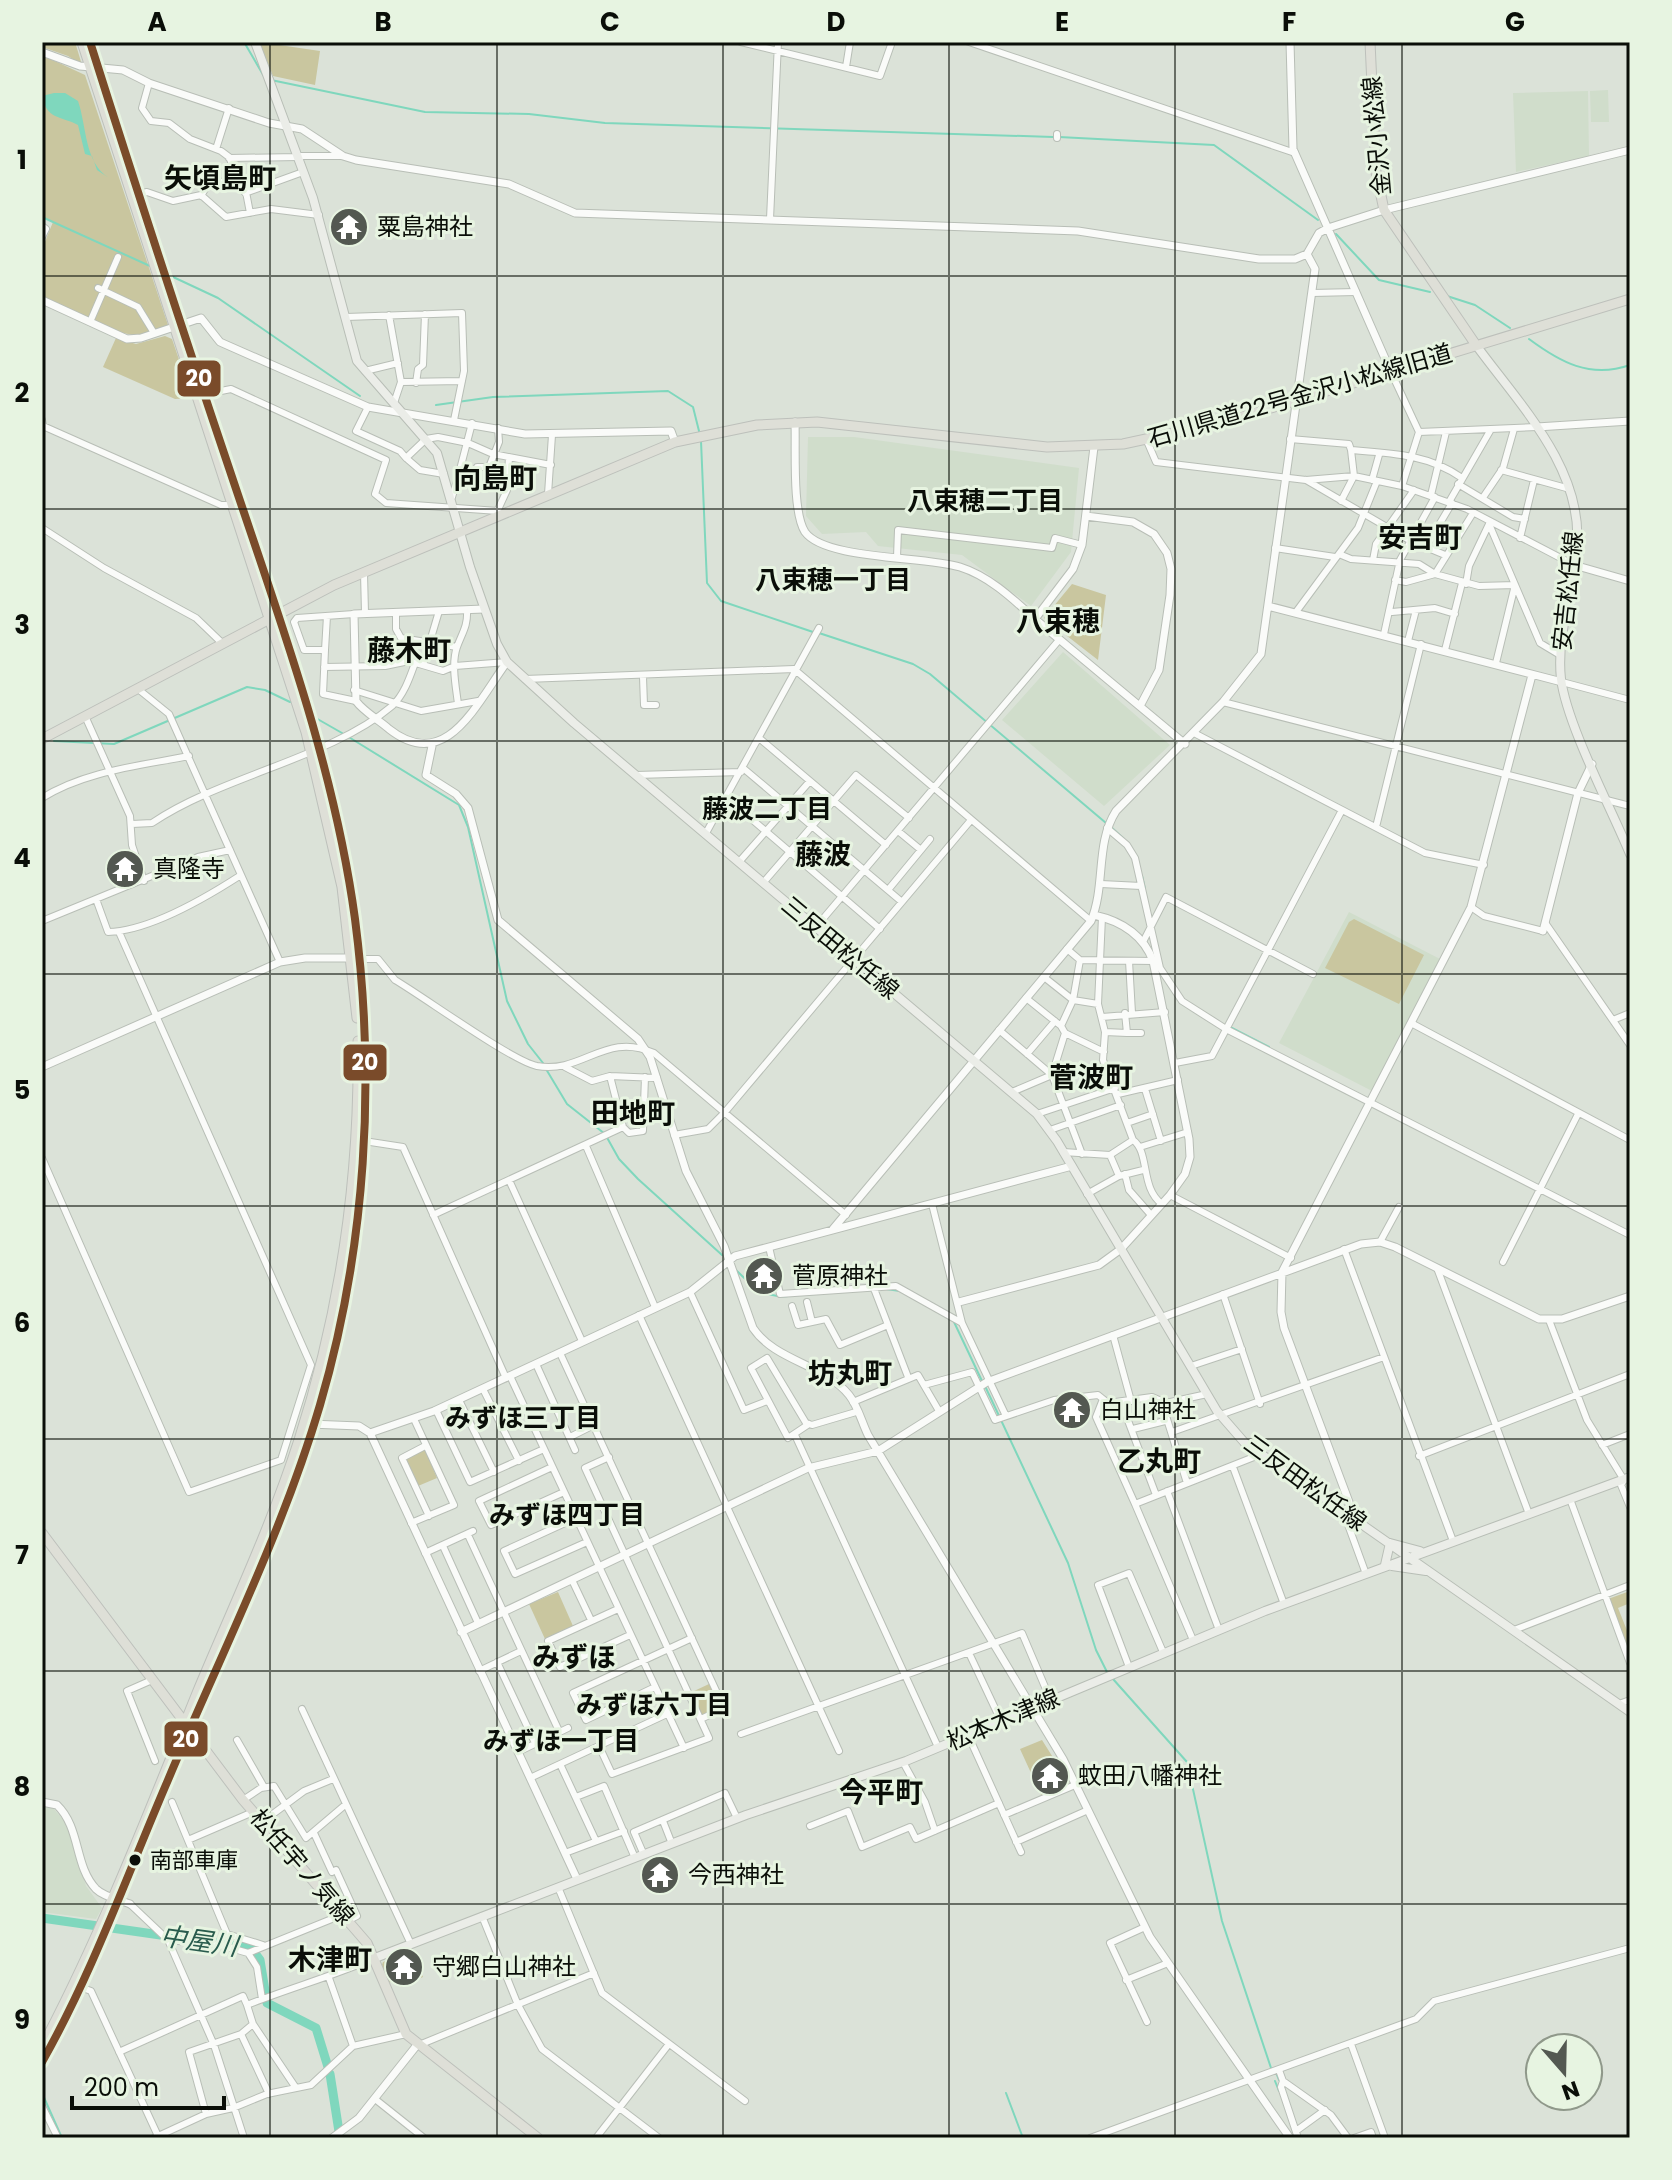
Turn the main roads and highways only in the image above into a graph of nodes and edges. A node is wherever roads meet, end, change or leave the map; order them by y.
1 (82, 42) edge
2 (90, 42) edge
3 (255, 42) edge
4 (1370, 42) edge
5 (94, 67) junction
6 (1630, 299) edge
7 (178, 324) junction
8 (1476, 345) junction
9 (459, 530) junction
10 (274, 615) junction
11 (42, 739) edge
12 (1630, 854) edge
13 (356, 959) junction
14 (305, 1418) junction
15 (1627, 1478) edge
16 (42, 1533) edge
17 (1390, 1543) junction
18 (1431, 1550) junction
19 (1409, 1558) junction
20 (1382, 1568) junction
21 (1430, 1572) junction
22 (1630, 1712) edge
23 (188, 1727) junction
24 (104, 1927) junction
25 (375, 1958) junction
26 (42, 2047) edge
27 (42, 2062) edge
28 (538, 2138) edge

1 - 5 main road
2 - 5 main road
3 - 9 main road, 三反田松任線
4 - 8 main road, 金沢小松線
5 - 7 main road
5 - 7 main road
6 - 8 main road, 石川県道22号金沢小松線旧道
7 - 10 main road
7 - 10 main road
8 - 9 main road, 石川県道22号金沢小松線旧道
8 - 12 main road, 安吉松任線
9 - 10 main road, 石川県道22号金沢小松線旧道
9 - 17 main road, 三反田松任線
10 - 11 main road, 石川県道22号金沢小松線旧道
10 - 13 main road
13 - 14 main road
13 - 14 main road
14 - 23 main road
15 - 18 main road, 松本木津線
16 - 23 main road
17 - 18 main road
17 - 19 main road, 三反田松任線
17 - 20 main road
18 - 19 main road, 松本木津線
18 - 21 main road
19 - 20 main road, 松本木津線
19 - 21 main road, 三反田松任線
20 - 21 main road
20 - 25 main road, 松本木津線
21 - 22 main road, 三反田松任線
23 - 24 main road
23 - 25 main road, 松任宇ノ気線
24 - 26 main road
24 - 27 main road
25 - 28 main road, 松任宇ノ気線

